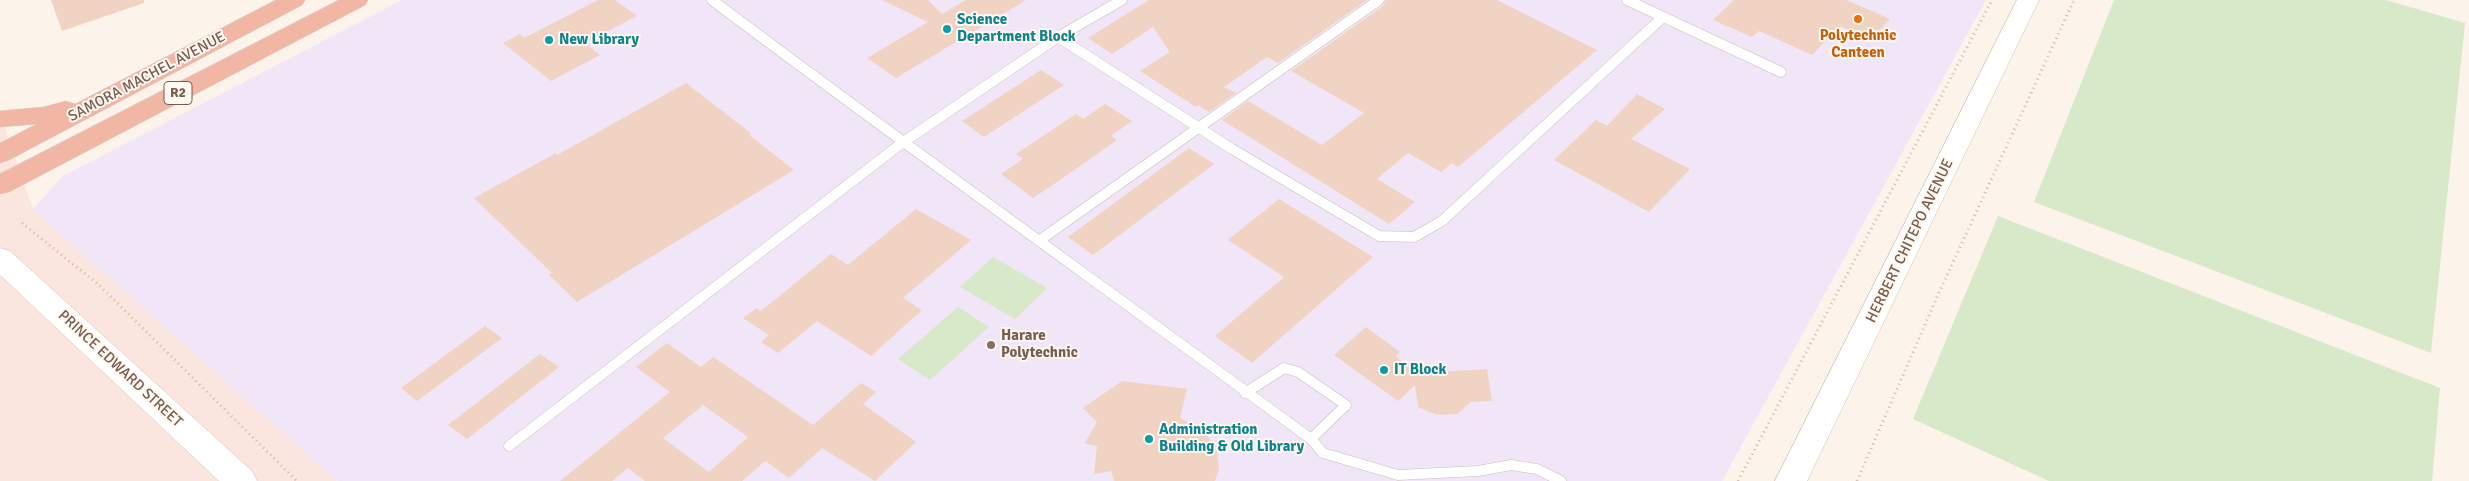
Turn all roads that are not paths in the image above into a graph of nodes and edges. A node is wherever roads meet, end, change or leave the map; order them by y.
1 (294, 0) edge
2 (357, 0) edge
3 (712, 0) edge
4 (1122, 0) edge
5 (1379, 0) edge
6 (1627, 0) edge
7 (2028, 0) edge
8 (1663, 17) junction
9 (1058, 37) junction
10 (1781, 72) dead end
11 (111, 96) junction
12 (0, 119) edge
13 (1201, 128) junction
14 (902, 143) junction
15 (0, 154) edge
16 (0, 185) edge
17 (1040, 240) junction
18 (0, 258) edge
19 (1245, 393) junction
20 (1312, 439) junction
21 (509, 446) dead end
22 (241, 481) edge
23 (1561, 481) edge
24 (1792, 481) edge

1 - 11 highway, SAMORA MACHEL AVENUE / R2
2 - 16 highway, SAMORA MACHEL AVENUE / R2
3 - 14 lane
4 - 9 lane
5 - 13 lane
6 - 8 lane
7 - 24 main road, HERBERT CHITEPO AVENUE
8 - 10 lane
8 - 13 lane
9 - 13 lane
9 - 14 lane
11 - 12 highway
11 - 15 highway, SAMORA MACHEL AVENUE / R2
13 - 17 lane
14 - 17 lane
14 - 21 lane
17 - 19 lane
18 - 22 main road, PRINCE EDWARD STREET
19 - 20 lane
19 - 20 lane
20 - 23 lane

